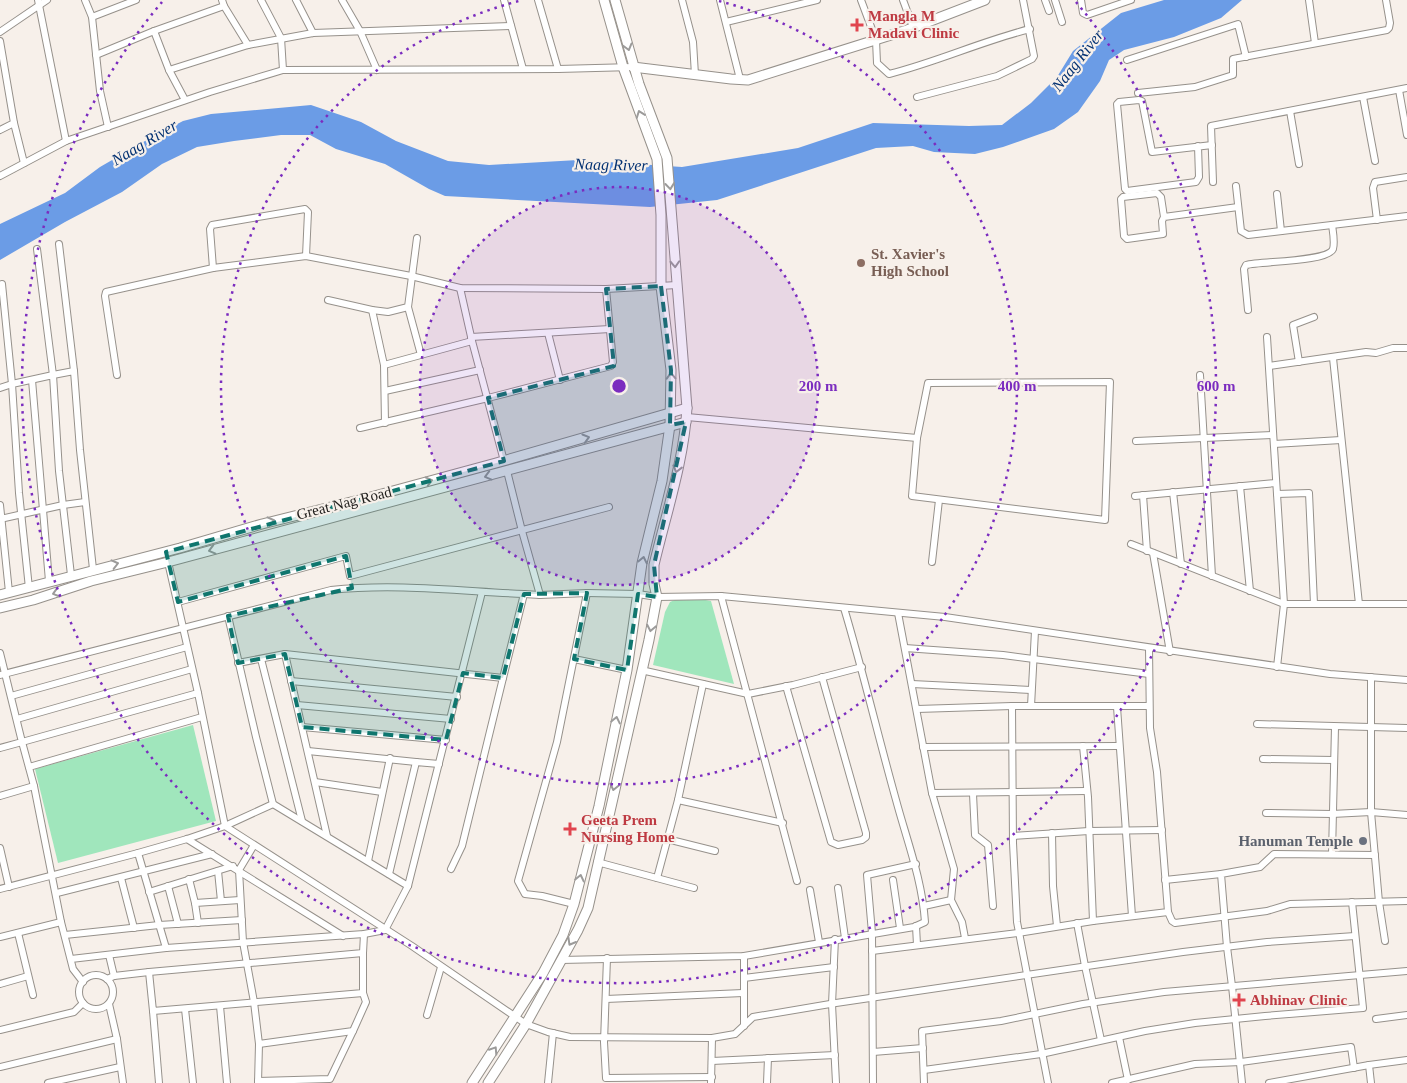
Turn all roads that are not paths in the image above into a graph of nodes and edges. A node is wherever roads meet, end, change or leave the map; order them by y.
1 (47, 0) edge
2 (85, 0) edge
3 (136, 0) edge
4 (261, 0) edge
5 (296, 0) edge
6 (342, 0) edge
7 (504, 0) edge
8 (538, 0) edge
9 (604, 0) edge
10 (615, 0) edge
11 (682, 0) edge
12 (720, 0) edge
13 (817, 0) edge
14 (860, 0) edge
15 (902, 0) edge
16 (985, 0) edge
17 (1023, 0) edge
18 (1045, 0) edge
19 (1055, 0) edge
20 (1081, 0) edge
21 (1131, 0) edge
22 (1309, 0) edge
23 (1386, 0) edge
24 (39, 3) edge
25 (223, 3) edge
26 (1049, 11) dead end
27 (92, 17) junction
28 (726, 22) junction
29 (1062, 22) dead end
30 (511, 26) junction
31 (913, 27) junction
32 (1030, 29) junction
33 (360, 30) junction
34 (154, 31) junction
35 (0, 32) edge
36 (314, 33) junction
37 (281, 38) junction
38 (876, 40) junction
39 (0, 41) edge
40 (1315, 43) junction
41 (248, 45) junction
42 (96, 55) junction
43 (1246, 57) junction
44 (1127, 60) dead end
45 (623, 67) junction
46 (633, 67) junction
47 (523, 69) junction
48 (558, 69) junction
49 (169, 70) junction
50 (283, 70) junction
51 (377, 70) junction
52 (695, 75) junction
53 (740, 79) junction
54 (1407, 88) edge
55 (1399, 90) junction
56 (1138, 93) dead end
57 (917, 97) dead end
58 (1363, 97) junction
59 (185, 100) junction
60 (1290, 111) junction
61 (14, 123) junction
62 (108, 127) junction
63 (0, 130) edge
64 (1407, 134) edge
65 (66, 141) junction
66 (1212, 144) junction
67 (1198, 146) junction
68 (1375, 161) dead end
69 (24, 163) junction
70 (1299, 164) dead end
71 (0, 176) edge
72 (1407, 177) edge
73 (1213, 182) dead end
74 (1236, 186) dead end
75 (1277, 194) dead end
76 (1238, 207) junction
77 (1407, 216) edge
78 (1164, 217) junction
79 (1377, 220) junction
80 (1332, 225) junction
81 (1281, 231) junction
82 (417, 238) dead end
83 (59, 244) dead end
84 (37, 249) dead end
85 (306, 256) junction
86 (213, 268) junction
87 (411, 276) junction
88 (2, 284) dead end
89 (677, 285) junction
90 (661, 286) junction
91 (460, 288) junction
92 (606, 289) junction
93 (328, 300) dead end
94 (408, 307) junction
95 (372, 310) junction
96 (1248, 310) dead end
97 (1314, 317) dead end
98 (610, 329) junction
99 (548, 333) junction
100 (1267, 337) dead end
101 (472, 339) junction
102 (1407, 348) edge
103 (421, 354) junction
104 (1333, 358) junction
105 (1300, 362) junction
106 (384, 365) junction
107 (1269, 366) junction
108 (480, 370) junction
109 (74, 371) junction
110 (53, 375) junction
111 (117, 375) dead end
112 (1200, 375) dead end
113 (32, 380) junction
114 (560, 380) junction
115 (12, 384) junction
116 (0, 388) edge
117 (385, 391) junction
118 (488, 398) junction
119 (672, 412) junction
120 (687, 415) junction
121 (385, 423) junction
122 (670, 425) junction
123 (360, 428) dead end
124 (1273, 435) junction
125 (917, 438) junction
126 (1203, 439) junction
127 (1341, 440) junction
128 (1136, 441) dead end
129 (1274, 444) junction
130 (504, 461) junction
131 (507, 471) junction
132 (1276, 483) junction
133 (1240, 486) junction
134 (1206, 490) junction
135 (1173, 492) junction
136 (1277, 494) junction
137 (1143, 495) junction
138 (1135, 496) dead end
139 (939, 500) junction
140 (85, 502) junction
141 (0, 505) edge
142 (62, 505) junction
143 (609, 507) dead end
144 (43, 509) junction
145 (22, 514) junction
146 (1, 519) edge
147 (522, 531) junction
148 (1131, 544) dead end
149 (166, 552) junction
150 (1150, 552) junction
151 (168, 562) junction
152 (932, 562) dead end
153 (1181, 564) junction
154 (93, 569) junction
155 (71, 575) junction
156 (350, 576) junction
157 (1212, 576) junction
158 (49, 582) junction
159 (29, 588) junction
160 (352, 588) junction
161 (1250, 591) junction
162 (482, 592) junction
163 (5, 593) edge
164 (588, 593) junction
165 (524, 594) junction
166 (638, 594) junction
167 (540, 595) junction
168 (721, 596) junction
169 (657, 597) junction
170 (178, 602) junction
171 (1284, 604) junction
172 (1314, 604) junction
173 (1359, 604) junction
174 (1407, 604) edge
175 (0, 608) edge
176 (844, 608) junction
177 (898, 613) junction
178 (228, 616) junction
179 (183, 627) junction
180 (1035, 631) junction
181 (188, 647) junction
182 (905, 648) junction
183 (1149, 648) junction
184 (0, 652) edge
185 (1170, 652) junction
186 (285, 654) junction
187 (1033, 658) junction
188 (261, 659) junction
189 (574, 659) junction
190 (238, 663) junction
191 (862, 667) junction
192 (1277, 667) junction
193 (192, 669) junction
194 (627, 670) junction
195 (641, 670) junction
196 (463, 673) junction
197 (2, 674) edge
198 (1149, 674) junction
199 (822, 677) junction
200 (1371, 677) junction
201 (503, 678) junction
202 (1407, 680) edge
203 (291, 681) junction
204 (703, 684) junction
205 (912, 684) junction
206 (786, 686) junction
207 (1031, 690) junction
208 (198, 693) junction
209 (748, 694) junction
210 (11, 696) junction
211 (457, 697) junction
212 (297, 705) junction
213 (1012, 706) junction
214 (1030, 706) junction
215 (1149, 706) junction
216 (1117, 707) junction
217 (917, 709) junction
218 (202, 717) junction
219 (16, 719) junction
220 (451, 720) junction
221 (1257, 724) dead end
222 (1335, 726) junction
223 (302, 727) junction
224 (1371, 728) junction
225 (1407, 728) edge
226 (446, 740) junction
227 (22, 742) junction
228 (1012, 746) junction
229 (1083, 746) junction
230 (1119, 746) junction
231 (923, 747) junction
232 (0, 748) edge
233 (308, 751) junction
234 (390, 758) junction
235 (1263, 758) dead end
236 (1334, 760) junction
237 (416, 762) junction
238 (439, 764) junction
239 (28, 767) junction
240 (315, 782) junction
241 (34, 786) junction
242 (1086, 791) junction
243 (382, 792) junction
244 (1013, 792) junction
245 (932, 793) junction
246 (973, 794) junction
247 (0, 796) edge
248 (678, 800) junction
249 (273, 804) junction
250 (1371, 812) junction
251 (1266, 813) dead end
252 (1332, 814) junction
253 (1407, 815) edge
254 (302, 821) junction
255 (783, 823) junction
256 (225, 826) junction
257 (1162, 830) junction
258 (1089, 831) junction
259 (1126, 831) junction
260 (1052, 833) junction
261 (326, 836) junction
262 (1013, 836) junction
263 (187, 839) junction
264 (667, 839) junction
265 (254, 845) junction
266 (0, 848) edge
267 (716, 851) dead end
268 (138, 853) junction
269 (212, 854) junction
270 (1332, 854) junction
271 (1375, 854) junction
272 (368, 861) junction
273 (597, 862) junction
274 (916, 864) junction
275 (236, 868) junction
276 (451, 869) dead end
277 (218, 871) junction
278 (143, 872) junction
279 (389, 874) junction
280 (1221, 874) junction
281 (53, 875) junction
282 (121, 878) junction
283 (657, 878) junction
284 (188, 880) junction
285 (893, 880) dead end
286 (1165, 880) junction
287 (797, 881) dead end
288 (168, 886) junction
289 (408, 886) junction
290 (9, 887) junction
291 (694, 888) dead end
292 (838, 888) dead end
293 (0, 889) edge
294 (810, 890) dead end
295 (149, 892) junction
296 (57, 894) junction
297 (240, 900) junction
298 (951, 900) junction
299 (1407, 901) edge
300 (220, 902) junction
301 (1352, 902) junction
302 (1379, 902) junction
303 (195, 903) junction
304 (574, 904) junction
305 (924, 906) junction
306 (993, 906) dead end
307 (1168, 912) junction
308 (1132, 916) junction
309 (1224, 916) junction
310 (242, 920) junction
311 (1093, 921) junction
312 (61, 922) junction
313 (198, 923) junction
314 (1077, 923) junction
315 (178, 924) junction
316 (159, 925) junction
317 (916, 926) junction
318 (1057, 926) junction
319 (134, 928) junction
320 (900, 928) junction
321 (385, 930) junction
322 (18, 932) junction
323 (872, 933) junction
324 (1018, 933) junction
325 (364, 934) junction
326 (65, 935) junction
327 (344, 936) junction
328 (1355, 936) junction
329 (0, 937) edge
330 (845, 938) junction
331 (964, 938) junction
332 (835, 939) junction
333 (1385, 941) dead end
334 (243, 942) junction
335 (819, 942) junction
336 (917, 945) junction
337 (1226, 947) junction
338 (166, 948) junction
339 (872, 951) junction
340 (363, 953) junction
341 (109, 955) junction
342 (744, 956) junction
343 (608, 958) junction
344 (71, 959) junction
345 (561, 960) junction
346 (248, 963) junction
347 (1084, 966) junction
348 (441, 967) junction
349 (834, 967) junction
350 (1407, 971) edge
351 (149, 972) junction
352 (1027, 975) junction
353 (28, 976) junction
354 (1359, 976) junction
355 (110, 977) junction
356 (744, 978) junction
357 (83, 982) junction
358 (0, 984) edge
359 (1232, 986) junction
360 (363, 993) junction
361 (744, 993) junction
362 (33, 995) dead end
363 (872, 998) junction
364 (606, 999) junction
365 (254, 1002) junction
366 (1092, 1003) junction
367 (83, 1004) junction
368 (109, 1004) junction
369 (832, 1004) junction
370 (220, 1006) junction
371 (185, 1009) junction
372 (153, 1011) junction
373 (1035, 1014) junction
374 (426, 1015) dead end
375 (1407, 1015) edge
376 (516, 1017) junction
377 (1236, 1019) junction
378 (1376, 1019) dead end
379 (526, 1024) junction
380 (744, 1026) junction
381 (0, 1030) edge
382 (353, 1031) junction
383 (553, 1033) junction
384 (1119, 1036) junction
385 (605, 1038) junction
386 (712, 1038) junction
387 (117, 1039) junction
388 (1101, 1040) junction
389 (259, 1044) junction
390 (923, 1048) junction
391 (873, 1052) junction
392 (1041, 1054) junction
393 (835, 1055) junction
394 (768, 1058) junction
395 (1407, 1060) edge
396 (712, 1061) junction
397 (1241, 1062) junction
398 (1369, 1065) junction
399 (0, 1067) edge
400 (120, 1067) junction
401 (1354, 1068) junction
402 (924, 1070) junction
403 (712, 1080) edge
404 (1128, 1080) junction
405 (329, 1081) edge
406 (258, 1082) edge
407 (48, 1083) edge
408 (123, 1083) edge
409 (159, 1083) edge
410 (193, 1083) edge
411 (227, 1083) edge
412 (472, 1083) edge
413 (488, 1083) edge
414 (548, 1083) edge
415 (767, 1083) edge
416 (836, 1083) edge
417 (873, 1083) edge
418 (924, 1083) edge
419 (1048, 1083) edge
420 (1112, 1083) edge
421 (1242, 1083) edge
422 (1268, 1083) edge
423 (1371, 1083) edge

1 - 24 street
2 - 27 street
3 - 27 street
4 - 37 street
5 - 36 street
6 - 33 street
7 - 30 street
8 - 48 street
9 - 45 main road
10 -> 46 main road
11 - 52 street
12 - 28 street
13 - 28 street
14 - 38 street
15 - 31 street
16 - 31 main road
17 - 32 street
18 - 26 street
19 - 29 street
20 - 21 street
22 - 40 street
23 - 40 street
24 - 35 street
24 - 65 street
25 - 34 street
25 - 41 street
27 - 42 street
28 - 53 street
30 - 33 street
30 - 47 street
31 - 38 main road
32 - 38 street
32 - 57 street
33 - 36 street
33 - 51 street
34 - 42 street
34 - 49 street
36 - 37 street
37 - 41 street
37 - 50 street
38 - 53 main road
39 - 61 street
40 - 43 street
41 - 49 street
42 - 62 street
43 - 44 street
43 - 56 street
45 - 46 street
45 - 48 street
90 -> 45 main road
46 - 52 main road
46 -> 89 main road
47 - 48 street
47 - 51 street
49 - 59 street
50 - 51 street
50 - 59 street
52 - 53 main road
54 - 55 street
55 - 58 street
55 - 64 street
58 - 60 street
58 - 68 street
59 - 62 street
60 - 66 street
60 - 70 street
61 - 63 street
61 - 69 street
62 - 65 street
65 - 69 street
66 - 67 street
66 - 73 street
67 - 67 street
69 - 71 street
72 - 79 street
74 - 76 street
75 - 81 street
76 - 78 street
76 - 81 street
77 - 79 street
78 - 78 street
79 - 80 street
80 - 81 street
80 - 96 street
82 - 87 street
83 - 109 street
84 - 110 street
85 - 86 street
85 - 86 street
85 - 87 street
86 - 111 street
87 - 91 street
87 - 94 street
88 - 115 street
89 - 90 street
89 - 120 main road
90 - 92 street
119 -> 90 main road
91 - 92 street
91 - 101 street
92 - 98 street
93 - 95 street
94 - 95 street
94 - 103 street
95 - 106 street
97 - 105 street
98 - 99 street
98 - 114 street
99 - 101 street
99 - 114 street
100 - 107 street
101 - 103 street
101 - 108 street
102 - 104 street
103 - 106 street
104 - 105 street
104 - 127 street
105 - 107 street
106 - 117 street
107 - 124 street
108 - 117 street
108 - 118 street
109 - 110 street
109 - 140 street
110 - 113 street
110 - 142 street
112 - 126 street
113 - 115 street
113 - 144 street
114 - 118 street
115 - 116 street
115 - 145 street
117 - 121 street
118 - 121 street
118 - 130 street
119 - 120 main road, Great Nag Road
119 - 122 main road
130 -> 119 main road, Great Nag Road
120 - 122 main road, Great Nag Road
120 - 125 street
120 -> 169 main road
121 - 123 street
122 - 131 main road, Great Nag Road
166 -> 122 main road
124 - 126 street
124 - 129 street
125 - 139 street
125 - 139 street
126 - 128 street
126 - 134 street
127 - 129 street
127 - 173 street
129 - 132 street
130 - 131 main road
149 -> 130 main road, Great Nag Road
131 - 147 street
131 -> 151 main road, Great Nag Road
132 - 133 street
132 - 136 street
133 - 134 street
133 - 161 street
134 - 135 street
134 - 157 street
135 - 137 street
135 - 153 street
136 - 171 street
136 - 172 street
137 - 138 street
137 - 150 street
139 - 152 street
140 - 142 street
140 - 154 street
141 - 146 street
142 - 144 street
142 - 155 street
143 - 147 street
144 - 145 street
144 - 158 street
145 - 146 street
145 - 159 street
146 - 163 street
147 - 156 street
147 - 167 street
148 - 150 street
149 - 151 main road
154 -> 149 main road, Great Nag Road
150 - 153 street
150 - 185 street
151 - 170 street
151 -> 175 main road, Great Nag Road
153 - 157 street
154 - 155 main road, Great Nag Road
155 - 158 main road, Great Nag Road
156 - 160 street
156 - 170 street
157 - 161 street
158 - 159 main road, Great Nag Road
159 - 163 main road, Great Nag Road
160 - 162 street
160 - 178 street
161 - 171 street
162 - 165 street
162 - 196 street
164 - 166 street
164 - 167 street
164 - 189 street
165 - 167 street
165 - 201 street
166 - 169 street
166 - 194 main road
168 - 169 street
168 - 176 street
168 - 209 street
169 -> 195 main road
170 - 179 street
171 - 172 street
171 - 192 street
172 - 173 street
173 - 174 street
176 - 177 street
176 - 191 street
177 - 180 street
177 - 182 street
178 - 179 street
178 - 190 street
179 - 181 street
179 - 197 street
180 - 183 street
180 - 187 street
181 - 193 street
181 - 210 street
182 - 187 street
182 - 205 street
183 - 185 street
183 - 198 street
184 - 197 street
185 - 192 street
186 - 188 street
186 - 196 street
186 - 203 street
187 - 198 street
187 - 207 street
188 - 190 street
188 - 254 street
189 - 194 street
189 - 304 street
190 - 249 street
191 - 199 street
191 - 274 street
192 - 200 street
193 - 208 street
193 - 219 street
304 -> 194 main road
195 - 204 street
195 -> 273 main road
196 - 201 street
196 - 211 street
197 - 210 street
198 - 215 street
199 - 206 street
199 - 206 street
200 - 202 street
200 - 224 street
201 - 276 street
203 - 211 street
203 - 212 street
204 - 209 street
204 - 248 street
205 - 207 street
205 - 217 street
206 - 209 street
207 - 214 street
208 - 218 street
208 - 227 street
209 - 255 street
210 - 219 street
211 - 220 street
212 - 220 street
212 - 223 street
213 - 214 street
213 - 217 street
213 - 228 street
214 - 216 street
215 - 216 street
215 - 257 street
216 - 230 street
217 - 231 street
218 - 239 street
218 - 256 street
219 - 227 street
220 - 226 street
221 - 222 street
222 - 224 street
222 - 236 street
223 - 226 street
223 - 233 street
224 - 225 street
224 - 250 street
226 - 238 street
227 - 232 street
227 - 239 street
228 - 229 street
228 - 231 street
228 - 244 street
229 - 230 street
229 - 242 street
230 - 259 street
231 - 245 street
233 - 234 street
233 - 240 street
234 - 237 street
234 - 243 street
235 - 236 street
236 - 252 street
237 - 238 street
237 - 279 street
238 - 289 street
239 - 241 street
240 - 243 street
240 - 261 street
241 - 247 street
241 - 281 street
242 - 244 street
242 - 258 street
243 - 272 street
244 - 246 street
244 - 262 street
245 - 246 street
245 - 298 street
246 - 306 street
248 - 255 street
248 - 264 street
249 - 254 street
249 - 256 street
250 - 252 street
250 - 253 street
250 - 271 street
251 - 252 street
252 - 270 street
254 - 261 street
255 - 287 street
256 - 263 street
256 - 265 street
257 - 259 street
257 - 286 street
258 - 259 street
258 - 260 street
258 - 311 street
259 - 308 street
260 - 262 street
260 - 318 street
261 - 272 street
262 - 324 street
263 - 268 street
263 - 269 street
264 - 267 street
264 - 283 street
265 - 275 street
265 - 321 street
266 - 290 street
268 - 278 street
268 - 281 street
269 - 275 street
269 - 278 street
270 - 271 street
270 - 280 street
271 - 302 street
272 - 279 street
273 - 283 street
273 -> 345 main road
274 - 305 street
274 - 323 street
275 - 277 street
275 - 297 street
275 - 327 street
277 - 284 street
277 - 300 street
278 - 282 street
278 - 295 street
279 - 289 street
280 - 286 street
280 - 309 street
281 - 290 street
281 - 296 street
282 - 296 street
282 - 319 street
283 - 291 street
284 - 288 street
284 - 303 street
285 - 320 street
286 - 307 street
288 - 295 street
288 - 315 street
289 - 321 street
290 - 293 street
292 - 330 street
294 - 335 street
295 - 316 street
296 - 312 street
297 - 300 street
297 - 310 street
298 - 305 street
298 - 331 street
299 - 302 street
300 - 303 street
301 - 302 street
301 - 309 street
301 - 328 street
302 - 333 street
303 - 313 street
304 - 376 main road
305 - 317 street
307 - 308 street
307 - 309 street
308 - 311 street
309 - 337 street
310 - 313 street
310 - 334 street
311 - 314 street
312 - 322 street
312 - 326 street
313 - 315 street
314 - 318 street
314 - 347 street
315 - 316 street
316 - 319 street
316 - 338 street
317 - 320 street
317 - 336 street
318 - 324 street
319 - 326 street
320 - 323 street
321 - 325 street
321 - 348 street
322 - 329 street
322 - 353 street
323 - 330 street
323 - 339 street
324 - 331 street
324 - 352 street
325 - 327 street
325 - 340 street
326 - 344 street
327 - 334 street
328 - 337 street
328 - 354 street
330 - 332 street
331 - 336 street
332 - 335 street
332 - 349 street
334 - 338 street
334 - 346 street
335 - 342 street
336 - 339 street
337 - 347 street
337 - 359 street
338 - 341 street
339 - 363 street
340 - 346 street
340 - 360 street
341 - 344 street
341 - 355 street
342 - 343 street
342 - 356 street
343 - 345 street
343 - 364 street
344 - 357 street
345 - 379 main road
346 - 351 street
346 - 365 street
347 - 352 street
347 - 366 street
348 - 374 street
348 - 376 street
349 - 356 street
349 - 369 street
350 - 354 street
351 - 355 street
351 - 372 street
352 - 363 street
352 - 373 street
353 - 358 street
353 - 362 street
354 - 359 street
354 - 377 street
355 - 357 street
355 - 368 street
356 - 361 street
357 - 367 street
359 - 366 street
359 - 377 street
360 - 365 street
360 - 382 street
361 - 364 street
361 - 380 street
363 - 369 street
363 - 391 street
364 - 385 street
365 - 370 street
365 - 389 street
366 - 373 street
366 - 388 street
367 - 368 street
367 - 381 street
368 - 387 street
369 - 380 street
369 - 393 street
370 - 371 street
370 - 411 street
371 - 372 street
371 - 410 street
372 - 409 street
373 - 390 street
373 - 392 street
375 - 378 street
376 - 379 street
412 -> 376 main road
377 - 384 street
377 - 397 street
379 - 383 street
379 - 413 main road
380 - 386 street
382 - 389 street
382 - 405 street
383 - 385 street
383 - 414 street
384 - 388 street
384 - 404 street
385 - 386 street
385 - 403 street
386 - 396 street
387 - 399 street
387 - 400 street
388 - 392 street
389 - 406 street
390 - 391 street
390 - 402 street
391 - 417 street
392 - 402 street
392 - 419 street
393 - 394 street
393 - 416 street
394 - 396 street
394 - 415 street
395 - 398 street
396 - 403 street
397 - 401 street
397 - 404 street
397 - 421 street
398 - 401 street
398 - 423 street
400 - 407 street
400 - 408 street
401 - 422 street
402 - 418 street
404 - 420 street
405 - 406 street

